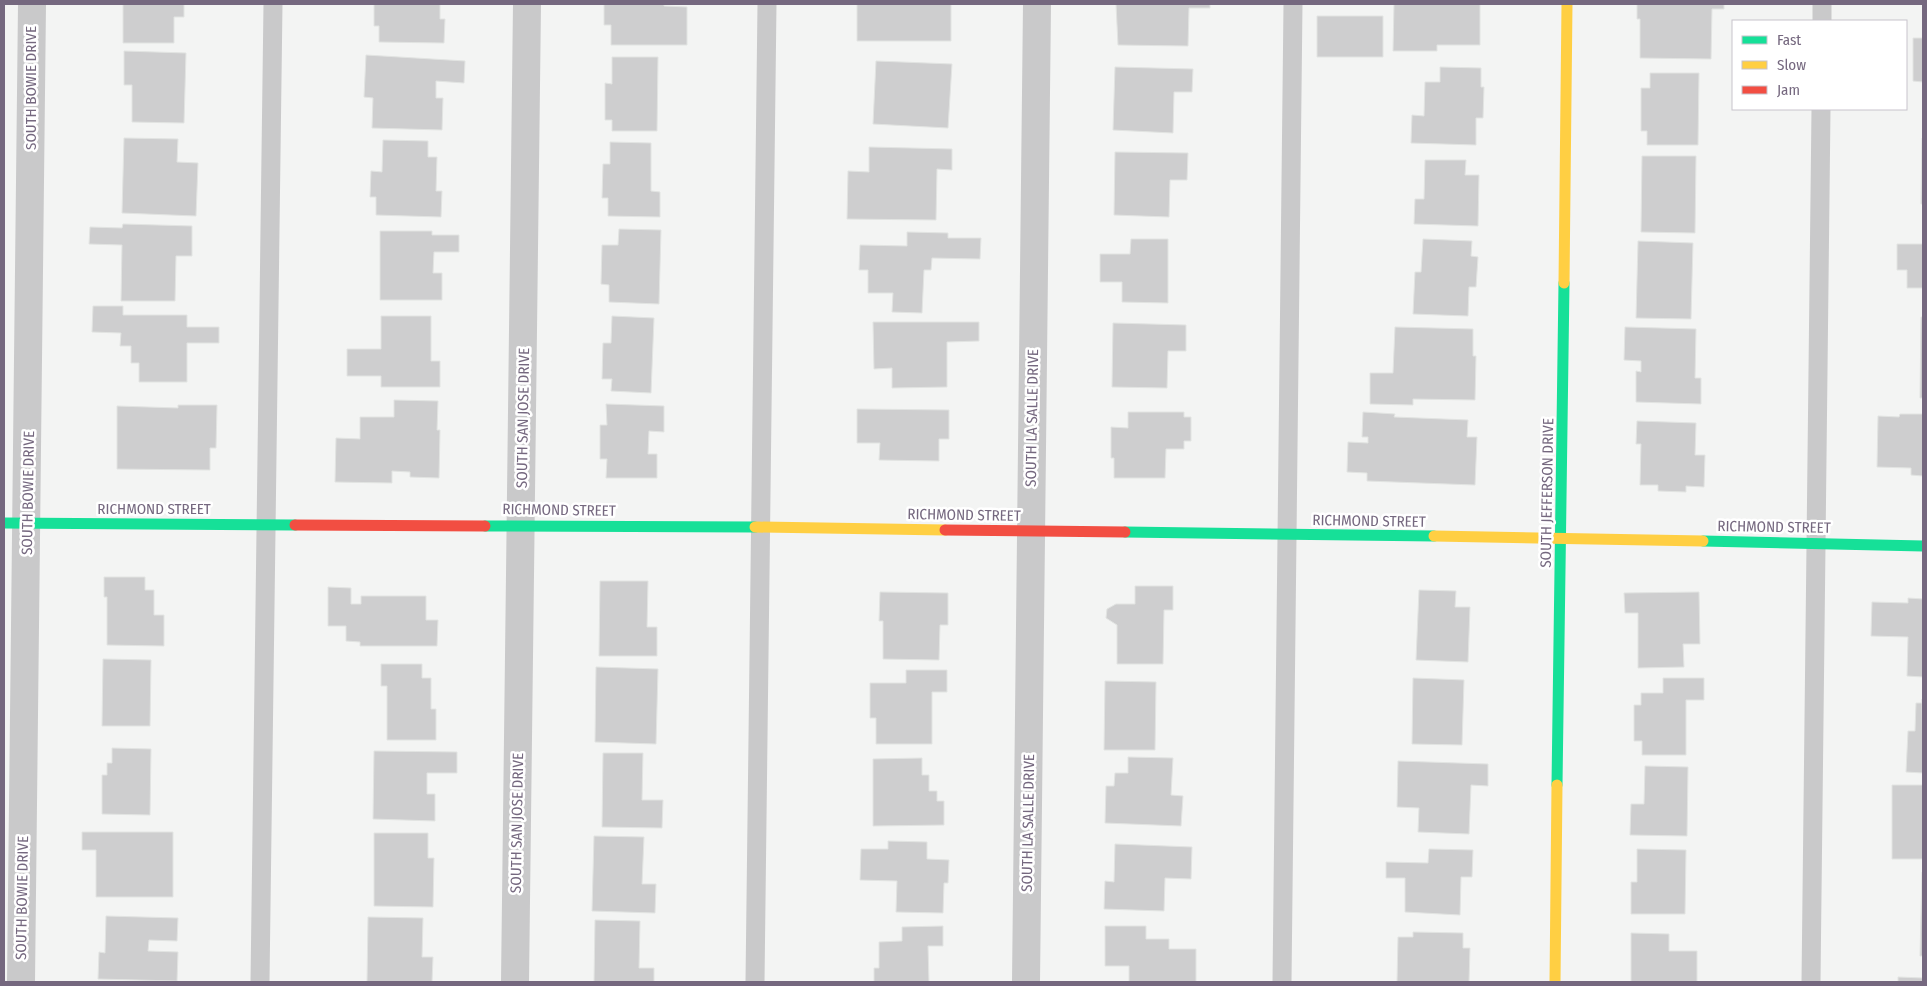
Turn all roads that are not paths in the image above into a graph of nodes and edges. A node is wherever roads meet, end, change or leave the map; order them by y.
1 (32, 4) edge
2 (273, 4) edge
3 (527, 4) edge
4 (766, 4) edge
5 (1037, 4) edge
6 (1293, 4) edge
7 (1567, 4) edge
8 (1822, 4) edge
9 (1822, 20) edge
10 (1821, 110) edge
11 (16, 523) edge
12 (266, 524) junction
13 (521, 525) junction
14 (759, 527) junction
15 (1031, 531) junction
16 (1288, 534) junction
17 (1561, 538) junction
18 (1816, 543) junction
19 (1923, 546) edge
20 (21, 982) edge
21 (260, 982) edge
22 (515, 982) edge
23 (755, 982) edge
24 (1026, 982) edge
25 (1282, 982) edge
26 (1555, 982) edge
27 (1811, 982) edge

1 - 11 street, SOUTH BOWIE DRIVE
2 - 12 lane
3 - 13 street, SOUTH SAN JOSE DRIVE
4 - 14 lane
5 - 15 street, SOUTH LA SALLE DRIVE
6 - 16 lane
7 - 17 street, SOUTH JEFFERSON DRIVE
8 - 9 lane
10 - 18 lane
11 - 12 street, RICHMOND STREET
11 - 20 street, SOUTH BOWIE DRIVE
12 - 13 street, RICHMOND STREET
12 - 21 lane
13 - 14 street, RICHMOND STREET
13 - 22 street, SOUTH SAN JOSE DRIVE
14 - 15 street, RICHMOND STREET
14 - 23 lane
15 - 16 street, RICHMOND STREET
15 - 24 street, SOUTH LA SALLE DRIVE
16 - 17 street, RICHMOND STREET
16 - 25 lane
17 - 18 street, RICHMOND STREET
17 - 26 street, SOUTH JEFFERSON DRIVE
18 - 19 street, RICHMOND STREET
18 - 27 lane

